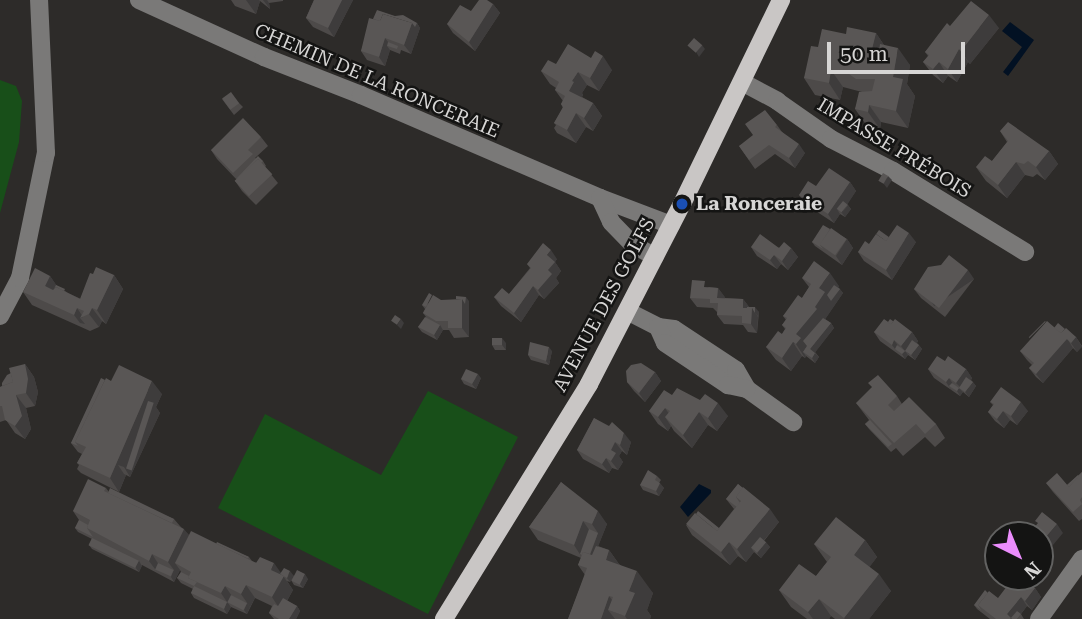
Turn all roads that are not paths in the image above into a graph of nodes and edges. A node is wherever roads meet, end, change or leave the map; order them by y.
1 (39, 0) edge
2 (139, 0) edge
3 (781, 0) edge
4 (742, 82) junction
5 (600, 198) junction
6 (671, 225) junction
7 (1025, 252) dead end
8 (655, 257) junction
9 (627, 311) junction
10 (0, 316) edge
11 (793, 422) dead end
12 (1082, 559) edge
13 (444, 619) edge
14 (1039, 619) edge

1 - 10 street
2 - 5 street, CHEMIN DE LA RONCERAIE
3 - 4 main road, AVENUE DES GOLFS
4 - 6 main road, AVENUE DES GOLFS
4 - 7 street, IMPASSE PRÉBOIS
5 - 6 street, CHEMIN DE LA RONCERAIE
5 - 8 street
6 - 8 main road, AVENUE DES GOLFS
8 - 9 main road, AVENUE DES GOLFS
9 - 11 street
9 - 13 main road, AVENUE DES GOLFS
12 - 14 street

